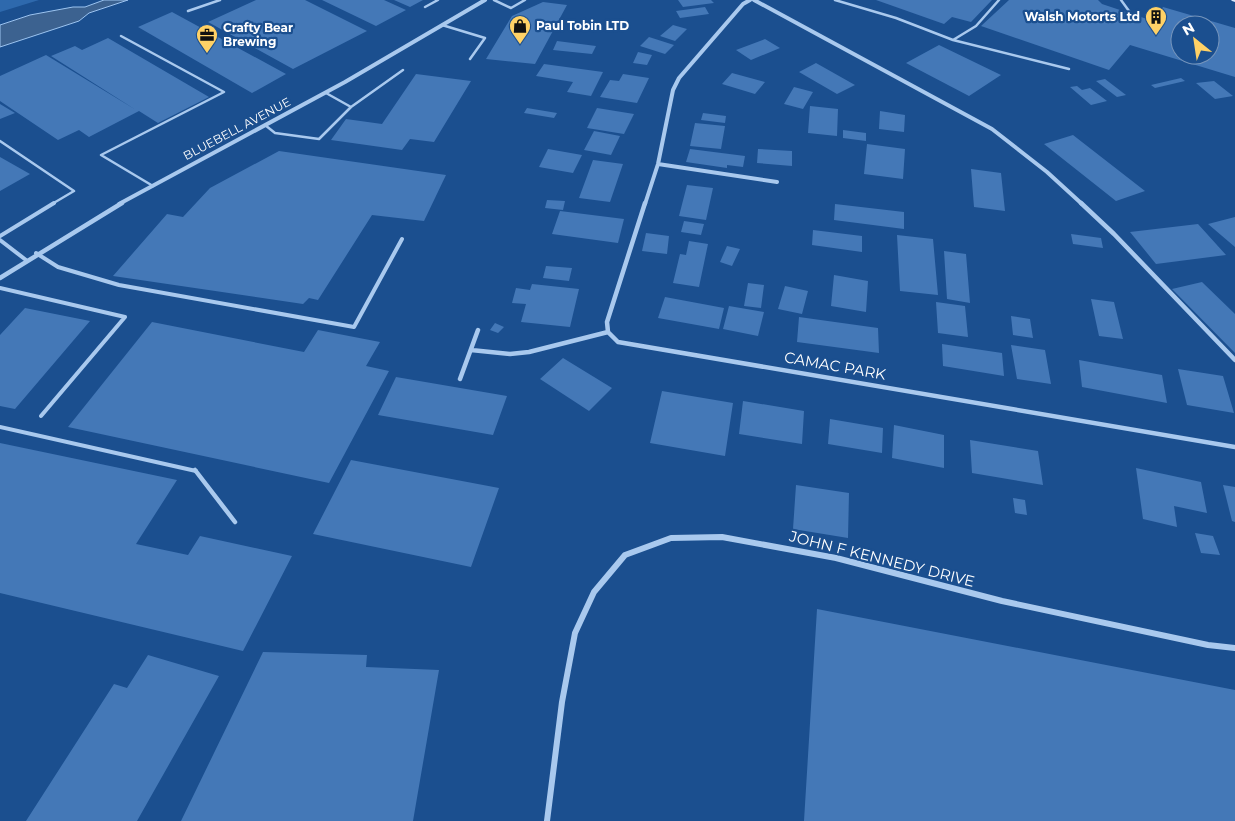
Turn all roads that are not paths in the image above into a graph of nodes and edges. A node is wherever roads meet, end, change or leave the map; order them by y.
1 (220, 0) edge
2 (438, 0) edge
3 (485, 0) edge
4 (494, 0) edge
5 (525, 0) edge
6 (750, 0) edge
7 (754, 0) edge
8 (835, 0) edge
9 (999, 0) edge
10 (1121, 0) edge
11 (425, 7) dead end
12 (188, 11) dead end
13 (1129, 11) dead end
14 (442, 25) junction
15 (121, 36) dead end
16 (953, 40) junction
17 (470, 59) dead end
18 (1069, 69) dead end
19 (403, 70) dead end
20 (326, 93) junction
21 (351, 107) junction
22 (265, 125) junction
23 (0, 141) edge
24 (658, 164) junction
25 (777, 182) dead end
26 (153, 186) junction
27 (0, 236) edge
28 (402, 239) dead end
29 (0, 240) edge
30 (36, 253) junction
31 (26, 260) junction
32 (0, 278) edge
33 (0, 288) edge
34 (478, 330) dead end
35 (608, 332) junction
36 (470, 350) junction
37 (1235, 360) edge
38 (460, 379) dead end
39 (41, 416) dead end
40 (0, 427) edge
41 (1235, 447) edge
42 (235, 522) dead end
43 (1235, 648) edge
44 (547, 821) edge

1 - 12 lane
2 - 11 lane
3 - 14 street, BLUEBELL AVENUE
4 - 5 lane
6 - 24 street
7 - 37 street
8 - 16 lane
9 - 16 lane
10 - 13 lane
14 - 17 lane
14 - 20 street, BLUEBELL AVENUE
15 - 26 lane
16 - 18 lane
19 - 21 lane
20 - 21 lane
20 - 22 street, BLUEBELL AVENUE
21 - 22 lane
22 - 26 street, BLUEBELL AVENUE
23 - 27 lane
24 - 25 street
24 - 35 street
26 - 30 street, BLUEBELL AVENUE
28 - 30 lane
29 - 31 lane
30 - 31 street, BLUEBELL AVENUE
31 - 32 street, BLUEBELL AVENUE
33 - 39 lane
34 - 36 street
35 - 36 street
35 - 41 street, CAMAC PARK
36 - 38 street
40 - 42 lane
43 - 44 street, JOHN F KENNEDY DRIVE

